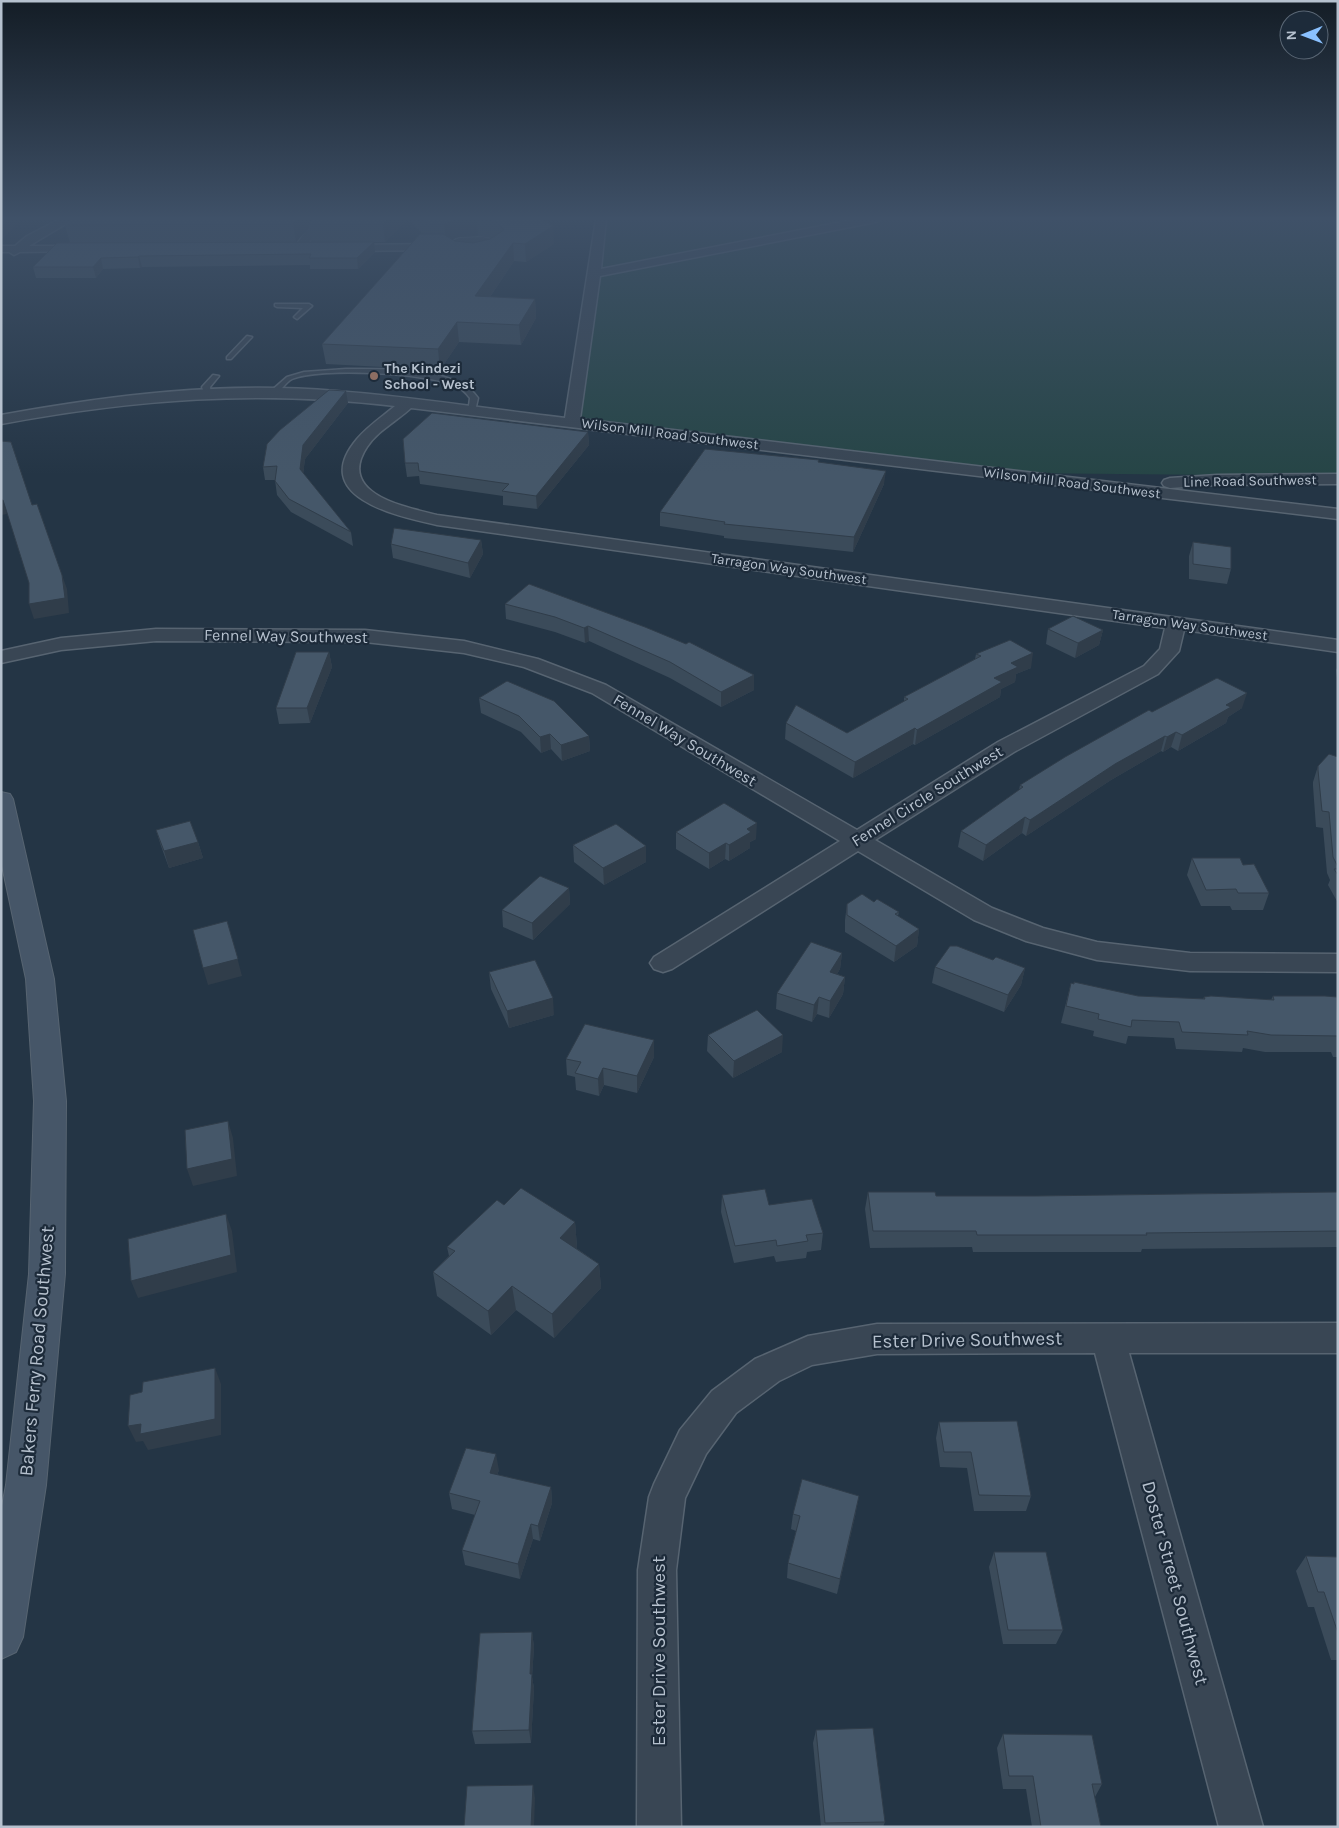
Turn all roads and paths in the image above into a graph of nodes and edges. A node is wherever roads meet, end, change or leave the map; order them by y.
1 (590, 304) edge
2 (277, 305) dead end
3 (297, 317) dead end
4 (249, 337) dead end
5 (229, 358) dead end
6 (215, 376) dead end
7 (276, 391) junction
8 (208, 393) junction
9 (408, 403) junction
10 (471, 411) junction
11 (1, 420) edge
12 (572, 423) junction
13 (1338, 480) edge
14 (1133, 490) junction
15 (1338, 514) edge
16 (1176, 624) junction
17 (1338, 646) edge
18 (1, 657) edge
19 (1, 798) edge
20 (856, 841) junction
21 (663, 963) dead end
22 (1338, 963) edge
23 (1108, 1338) junction
24 (1338, 1338) edge
25 (1, 1637) edge
26 (659, 1827) edge
27 (1241, 1827) edge

1 - 12 street
2 - 3 lane
4 - 5 lane
6 - 8 lane
7 - 8 street, Wilson Mill Road Southwest
7 - 9 street, Wilson Mill Road Southwest
7 - 10 lane
8 - 11 street, Wilson Mill Road Southwest
9 - 10 street, Wilson Mill Road Southwest
9 - 16 street, Tarragon Way Southwest
10 - 12 street, Wilson Mill Road Southwest
12 - 14 street, Wilson Mill Road Southwest
13 - 14 street, Line Road Southwest
14 - 15 street, Wilson Mill Road Southwest
16 - 17 street, Tarragon Way Southwest
16 - 20 street, Fennel Circle Southwest
18 - 20 street, Fennel Way Southwest
19 - 25 street, Bakers Ferry Road Southwest
20 - 21 street, Fennel Circle Southwest
20 - 22 street, Fennel Way Southwest
23 - 24 street, Ester Drive Southwest
23 - 26 street, Ester Drive Southwest
23 - 27 street, Doster Street Southwest

